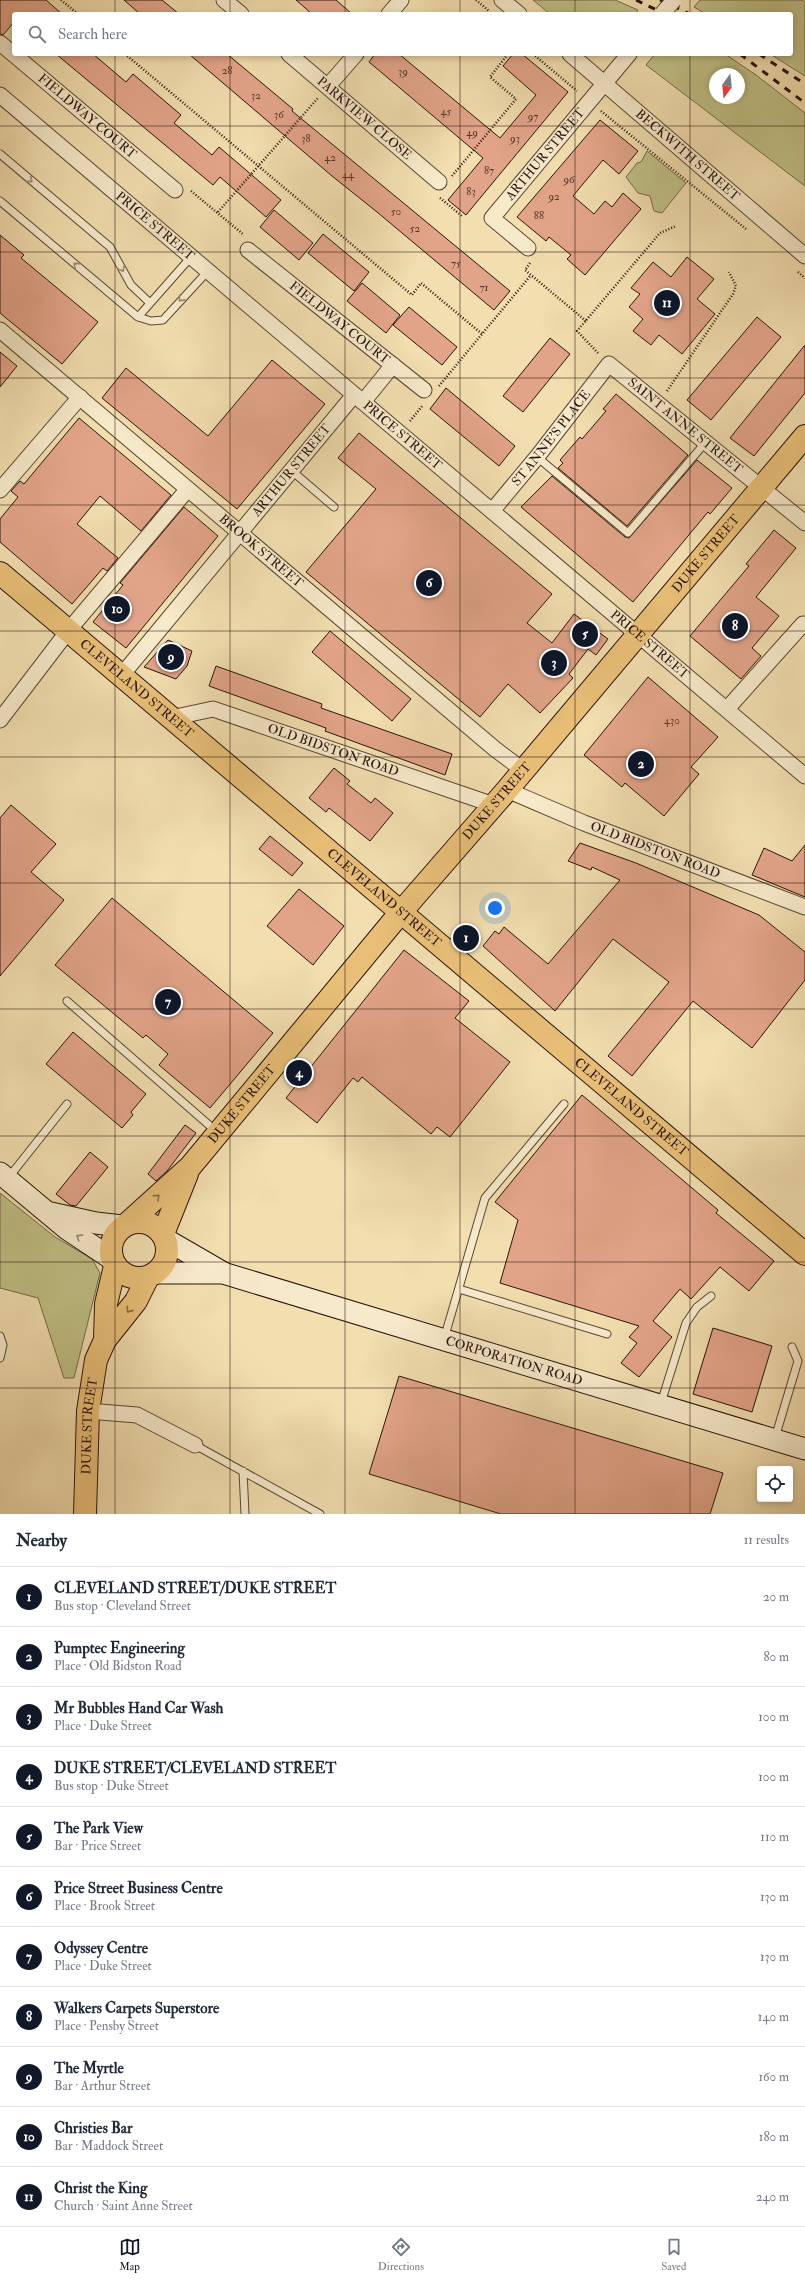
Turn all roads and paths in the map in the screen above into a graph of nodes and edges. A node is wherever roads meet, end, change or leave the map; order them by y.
1 (61, 0) edge
2 (224, 0) edge
3 (401, 0) edge
4 (476, 0) edge
5 (502, 0) edge
6 (674, 0) edge
7 (76, 12) edge
8 (239, 12) edge
9 (391, 12) edge
10 (490, 12) edge
11 (517, 12) edge
12 (664, 12) edge
13 (0, 43) edge
14 (12, 53) edge
15 (16, 56) edge
16 (127, 56) edge
17 (291, 56) edge
18 (354, 56) edge
19 (506, 56) edge
20 (535, 56) edge
21 (572, 56) edge
22 (627, 56) edge
23 (605, 82) junction
24 (328, 86) junction
25 (0, 95) edge
26 (589, 101) junction
27 (0, 154) edge
28 (258, 166) junction
29 (441, 184) junction
30 (181, 189) joint
31 (0, 201) edge
32 (218, 212) junction
33 (462, 216) dead end
34 (676, 226) dead end
35 (751, 233) dead end
36 (247, 244) joint
37 (528, 248) joint
38 (805, 256) edge
39 (191, 257) junction
40 (793, 268) dead end
41 (208, 271) junction
42 (729, 272) dead end
43 (531, 275) junction
44 (805, 278) edge
45 (150, 303) junction
46 (138, 317) junction
47 (586, 321) junction
48 (0, 330) edge
49 (482, 334) junction
50 (608, 364) junction
51 (393, 365) junction
52 (428, 391) junction
53 (80, 397) junction
54 (358, 399) junction
55 (658, 404) junction
56 (400, 433) junction
57 (805, 436) edge
58 (705, 442) junction
59 (537, 457) junction
60 (292, 471) junction
61 (762, 489) junction
62 (0, 490) edge
63 (187, 490) junction
64 (334, 507) dead end
65 (492, 511) junction
66 (805, 522) edge
67 (239, 533) junction
68 (0, 573) edge
69 (803, 624) dead end
70 (68, 631) junction
71 (638, 634) junction
72 (121, 676) junction
73 (727, 710) junction
74 (171, 718) junction
75 (0, 720) edge
76 (523, 770) junction
77 (804, 774) edge
78 (500, 797) junction
79 (805, 907) edge
80 (401, 912) junction
81 (67, 1001) dead end
82 (67, 1104) dead end
83 (564, 1104) dead end
84 (218, 1133) junction
85 (190, 1167) junction
86 (3, 1176) edge
87 (46, 1212) junction
88 (125, 1225) junction
89 (164, 1236) junction
90 (805, 1254) edge
91 (113, 1262) junction
92 (223, 1273) junction
93 (151, 1275) junction
94 (459, 1289) junction
95 (711, 1296) dead end
96 (607, 1334) dead end
97 (0, 1336) edge
98 (444, 1339) junction
99 (105, 1340) junction
100 (792, 1347) dead end
101 (0, 1358) edge
102 (661, 1405) junction
103 (88, 1411) junction
104 (774, 1440) junction
105 (195, 1445) joint
106 (805, 1449) edge
107 (243, 1472) junction
108 (85, 1514) edge
109 (245, 1514) edge
110 (320, 1514) edge

1 - 7 path
2 - 8 street
3 - 9 street
4 - 10 path
5 - 11 street
6 - 12 street, bridge
13 - 14 street, FIELDWAY COURT
15 - 30 street, FIELDWAY COURT
16 - 28 path
17 - 24 street, PARKVIEW CLOSE
18 - 24 street
19 - 29 path
20 - 26 path
21 - 23 street, BECKWITH STREET
22 - 23 street, ARTHUR STREET
23 - 26 street, ARTHUR STREET
23 - 38 street, BECKWITH STREET
24 - 28 path
24 - 29 street, PARKVIEW CLOSE
25 - 39 street, PRICE STREET
26 - 35 path
26 - 37 street, ARTHUR STREET
27 -> 45 lane
28 - 32 path
28 - 49 path
29 - 33 path
30 - 32 path
46 -> 31 lane
32 - 36 path
34 - 47 path
36 - 51 street, FIELDWAY COURT
37 - 43 path
39 - 41 street, PRICE STREET
39 - 45 lane
40 - 44 path
41 -> 46 lane
41 - 54 street, PRICE STREET
42 - 55 path
43 - 47 path
43 - 49 path
45 - 46 lane
47 - 50 path
48 - 53 street, BROOK STREET
49 - 52 path
50 - 55 street, SAINT ANNE STREET
50 - 59 street, ST ANNE'S PLACE
51 - 52 street, FIELDWAY COURT
51 - 54 street, FIELDWAY COURT
52 - 56 path
53 - 62 street
53 - 63 street, BROOK STREET
54 - 56 street, PRICE STREET
54 - 60 street, ARTHUR STREET
55 - 58 street, SAINT ANNE STREET
56 - 65 street, PRICE STREET
57 - 61 main road, DUKE STREET
58 - 59 lane
58 - 61 street, SAINT ANNE STREET
59 - 65 street, ST ANNE'S PLACE
60 - 64 lane
60 - 67 street, ARTHUR STREET
61 - 66 street, SAINT ANNE STREET
61 - 71 main road, DUKE STREET
63 - 67 street, BROOK STREET
63 - 70 street
65 - 71 street, PRICE STREET
67 - 72 street, ARTHUR STREET
67 - 76 street, BROOK STREET
68 - 70 main road, CLEVELAND STREET
69 - 73 street
70 - 72 main road, CLEVELAND STREET
70 - 75 street
71 - 73 street, PRICE STREET
71 - 76 main road, DUKE STREET
72 - 74 main road, CLEVELAND STREET
73 - 77 street, PRICE STREET
74 - 78 street, OLD BIDSTON ROAD
74 - 80 main road, CLEVELAND STREET
76 - 78 main road, DUKE STREET
78 - 79 street, OLD BIDSTON ROAD
78 - 80 main road, DUKE STREET
80 - 84 main road, DUKE STREET
80 - 90 main road, CLEVELAND STREET
81 - 84 lane
82 - 86 lane
83 - 94 lane
84 - 85 main road, DUKE STREET
88 -> 85 main road, DUKE STREET
85 - 89 main road, DUKE STREET
86 - 87 main road
87 - 88 main road
91 -> 87 main road
88 - 89 main road
88 - 91 main road
89 - 92 main road, CORPORATION ROAD
89 - 93 main road
91 - 93 main road
91 - 99 main road, DUKE STREET
92 - 93 main road, CORPORATION ROAD
92 - 98 main road, CORPORATION ROAD
93 -> 99 main road, DUKE STREET
94 - 96 lane
94 - 98 lane
95 - 102 lane
97 - 101 lane
98 - 102 main road, CORPORATION ROAD
99 - 103 main road, DUKE STREET
100 - 104 lane
102 - 104 main road, CORPORATION ROAD
103 - 105 street
103 - 108 main road, DUKE STREET
104 - 106 main road, CORPORATION ROAD
105 - 107 lane
107 - 109 lane
107 - 110 lane

